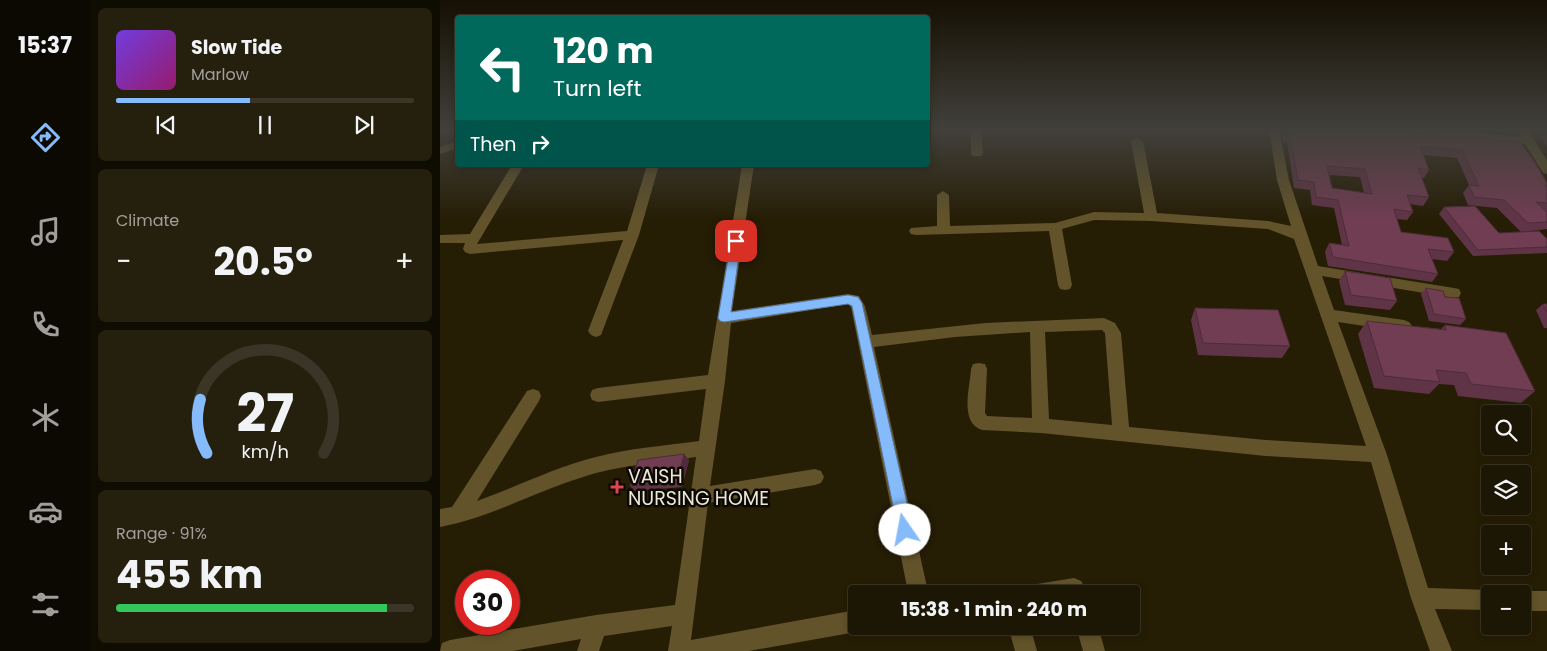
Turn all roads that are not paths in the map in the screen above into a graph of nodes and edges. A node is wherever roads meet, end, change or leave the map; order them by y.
1 (1140, 159) edge
2 (1279, 159) edge
3 (517, 167) edge
4 (652, 167) edge
5 (748, 167) edge
6 (943, 195) dead end
7 (1150, 217) junction
8 (1055, 228) junction
9 (944, 229) junction
10 (916, 231) dead end
11 (632, 235) junction
12 (1300, 236) junction
13 (474, 238) junction
14 (440, 239) edge
15 (1313, 270) junction
16 (1065, 285) dead end
17 (1454, 293) dead end
18 (1328, 315) junction
19 (724, 318) junction
20 (1037, 326) junction
21 (1423, 328) edge
22 (596, 331) dead end
23 (866, 342) junction
24 (979, 369) dead end
25 (717, 381) junction
26 (598, 395) dead end
27 (533, 396) dead end
28 (1041, 426) junction
29 (1121, 432) junction
30 (707, 448) junction
31 (1378, 455) junction
32 (815, 477) dead end
33 (701, 496) junction
34 (446, 520) edge
35 (917, 585) edge
36 (1420, 598) junction
37 (1481, 600) edge
38 (1531, 601) edge
39 (1547, 601) edge
40 (683, 614) junction
41 (848, 622) edge
42 (596, 626) junction
43 (1022, 635) edge
44 (1090, 635) edge
45 (450, 651) edge
46 (588, 651) edge
47 (679, 651) edge
48 (689, 651) edge
49 (1026, 651) edge
50 (1094, 651) edge
51 (1441, 651) edge

1 - 7 street
2 - 12 street
3 - 13 street
4 - 11 street
5 - 19 street
6 - 9 street
7 - 8 street
7 - 12 street
8 - 9 street
8 - 16 street
9 - 10 street
11 - 13 street
11 - 22 street
12 - 15 street
13 - 14 street
15 - 17 street
15 - 18 street
18 - 21 street
18 - 31 street
19 - 23 street
19 - 25 street
20 - 23 street
20 - 28 street
20 - 29 street
23 - 35 street
24 - 28 street
25 - 26 street
25 - 30 street
27 - 34 street
28 - 29 street
29 - 31 street
30 - 33 street
30 - 34 street
31 - 36 street
32 - 33 street
33 - 40 street
36 - 37 street
36 - 51 street
38 - 39 street
40 - 42 street
40 - 47 street
41 - 48 street
42 - 45 street
42 - 46 street
43 - 49 street
44 - 50 street

